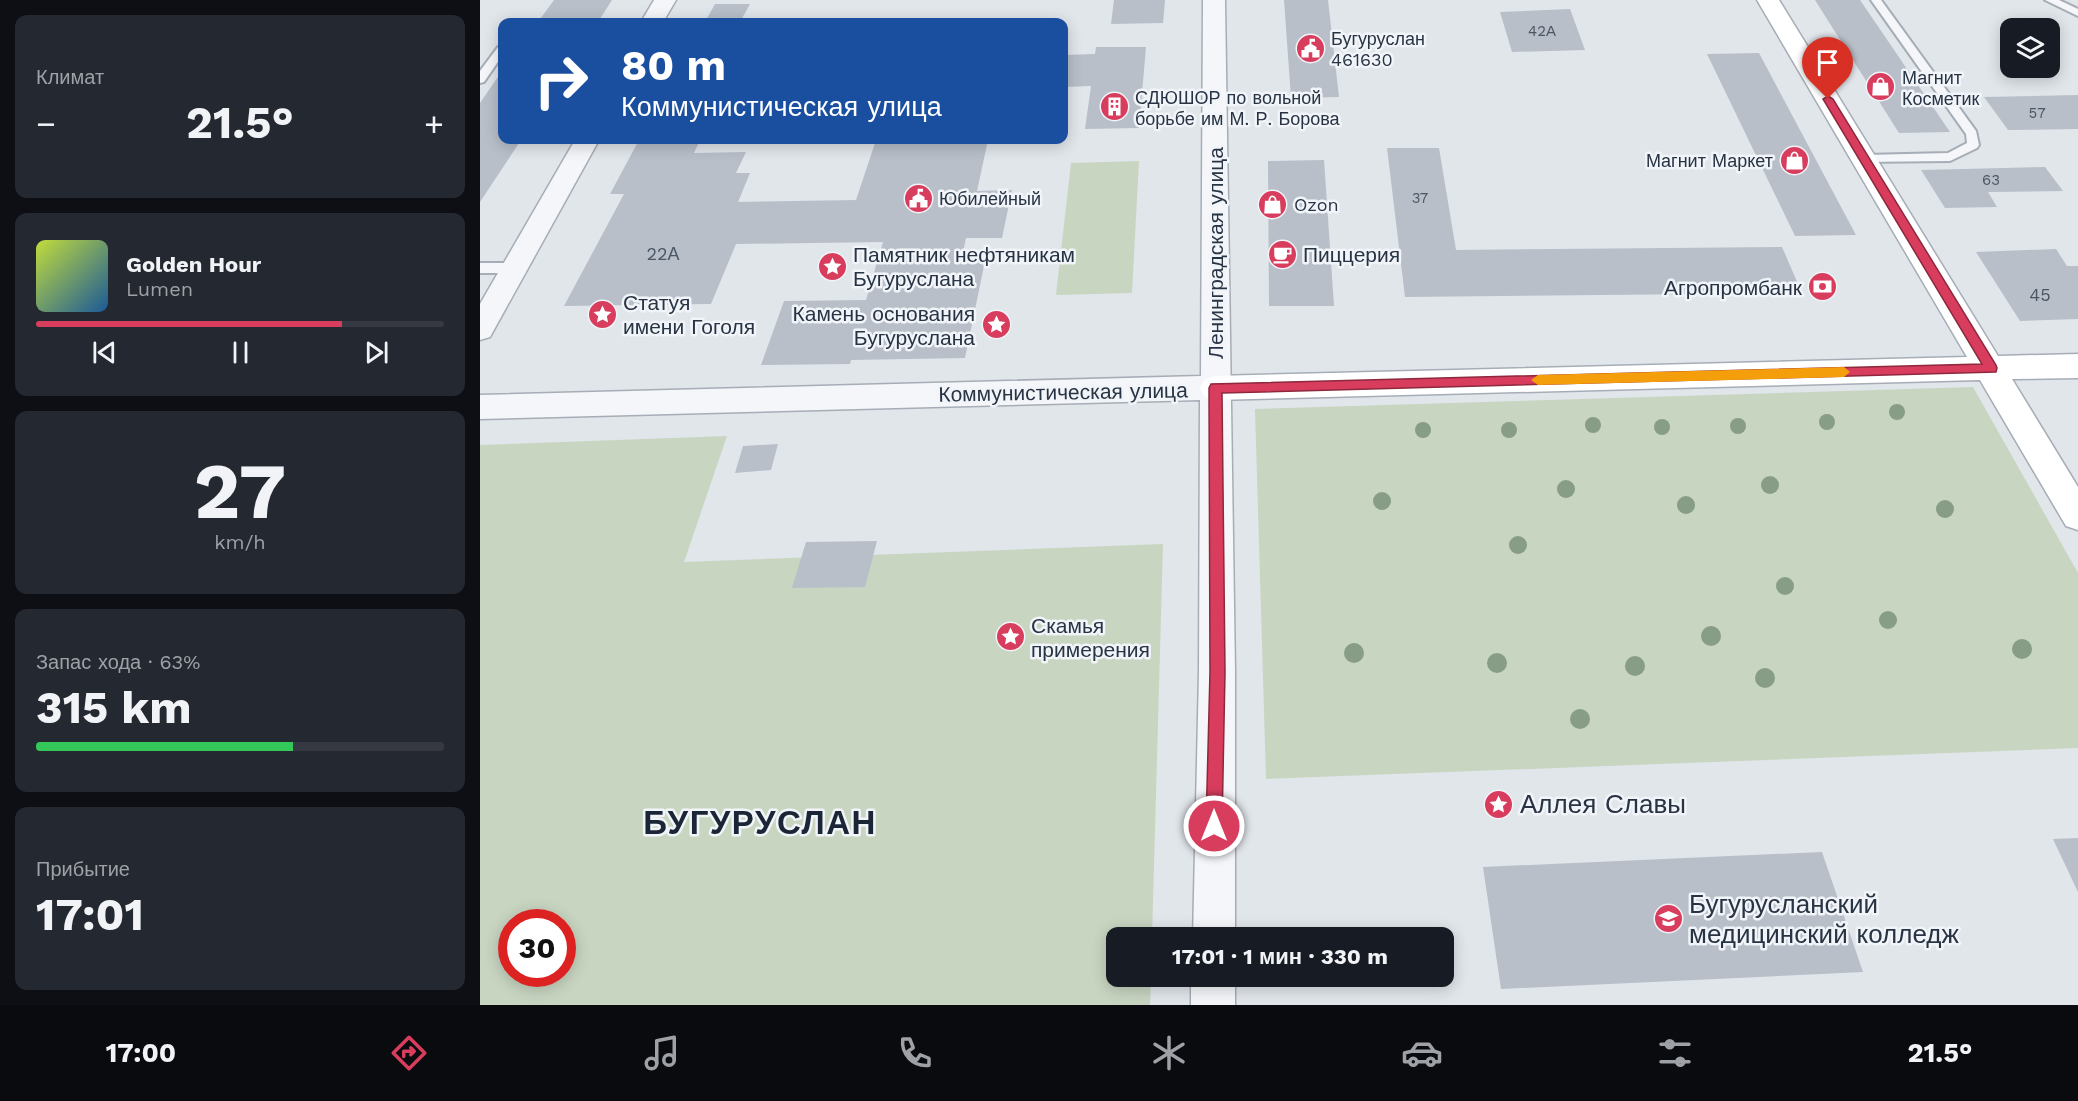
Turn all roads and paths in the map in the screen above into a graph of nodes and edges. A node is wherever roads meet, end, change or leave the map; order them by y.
1 (665, 0) edge
2 (1214, 0) edge
3 (1768, 0) edge
4 (1876, 0) edge
5 (2050, 0) edge
6 (2078, 13) edge
7 (654, 18) edge
8 (498, 54) edge
9 (480, 78) edge
10 (584, 144) edge
11 (1864, 159) junction
12 (480, 268) edge
13 (514, 268) junction
14 (480, 329) edge
15 (2078, 366) edge
16 (1991, 368) junction
17 (1215, 388) junction
18 (480, 407) edge
19 (2069, 484) edge
20 (2078, 516) edge
21 (1214, 927) edge
22 (1213, 987) edge
23 (1213, 1005) edge

1 - 7 street
2 - 17 street, Ленинградская улица
3 - 11 street
4 - 11 lane
5 - 6 lane
8 - 9 lane
10 - 13 street
11 - 16 street
12 - 13 lane
13 - 14 street
15 - 16 street, Коммунистическая улица
16 - 17 street, Коммунистическая улица
16 - 19 street
17 - 18 street, Коммунистическая улица
17 - 21 street, Ленинградская улица
19 - 20 street
22 - 23 street

